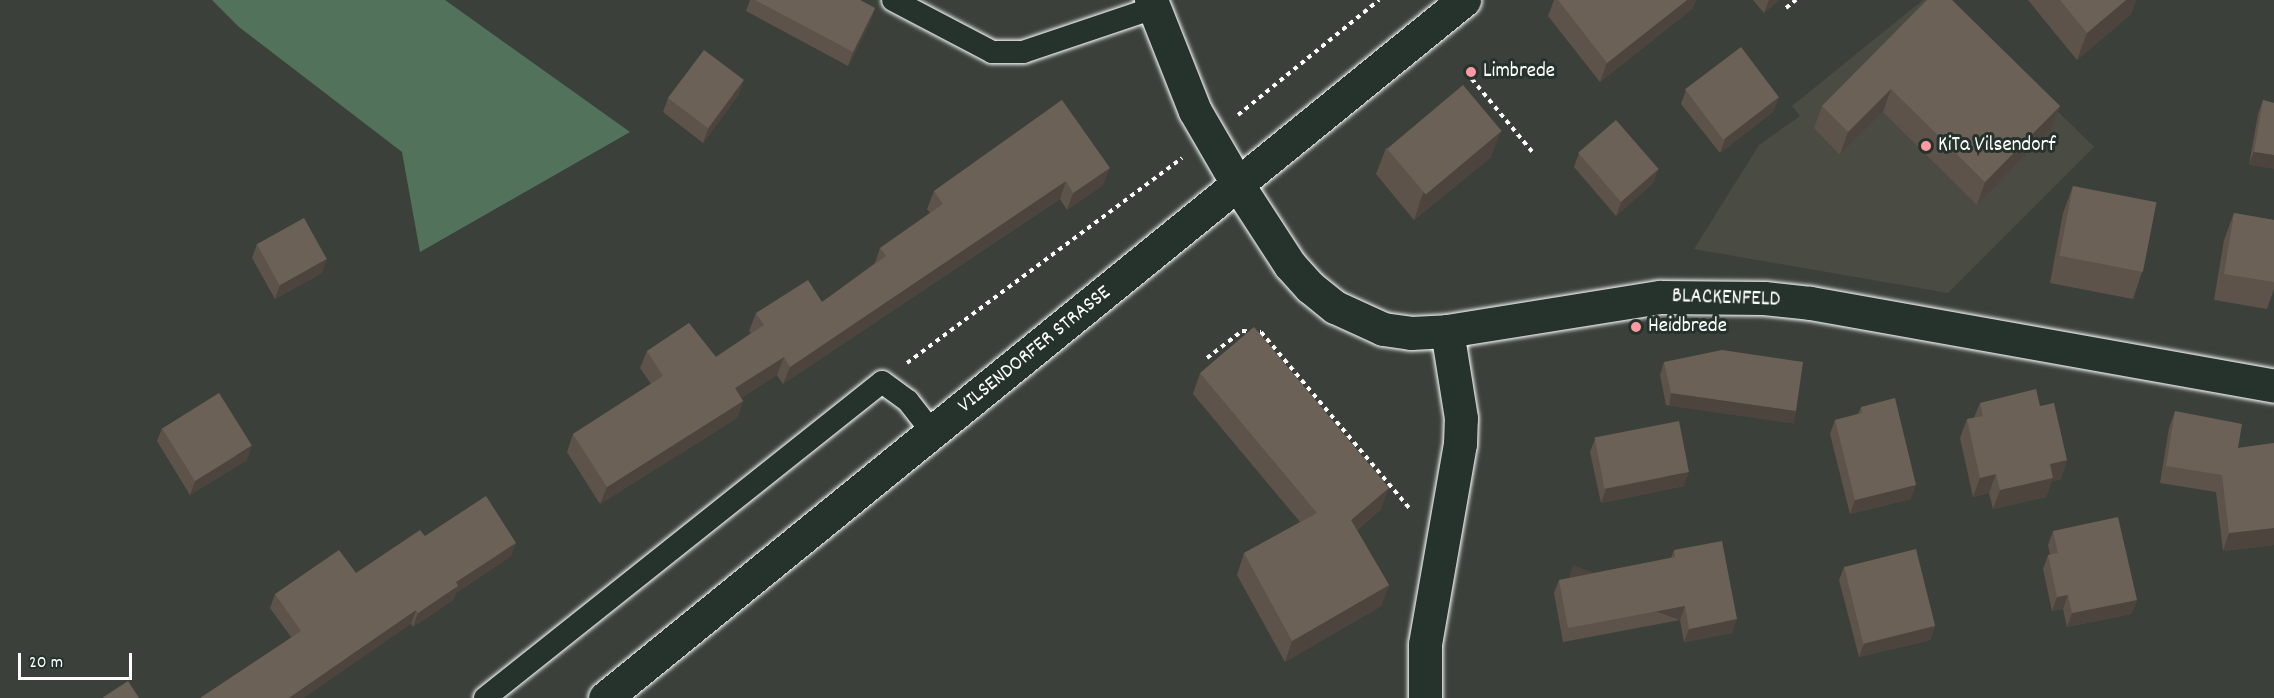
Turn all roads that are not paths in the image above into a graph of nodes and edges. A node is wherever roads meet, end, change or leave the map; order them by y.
1 (893, 0) edge
2 (1464, 0) edge
3 (1155, 2) edge
4 (1238, 185) junction
5 (1447, 331) junction
6 (2274, 386) edge
7 (933, 433) junction
8 (485, 698) edge
9 (605, 698) edge
10 (1425, 698) edge

1 - 3 lane
2 - 4 street, VILSENDORFER STRASSE
3 - 4 street, BLACKENFELD
4 - 5 street, BLACKENFELD
4 - 7 street, VILSENDORFER STRASSE
5 - 6 street, BLACKENFELD
5 - 10 street
7 - 8 lane
7 - 9 street, VILSENDORFER STRASSE

